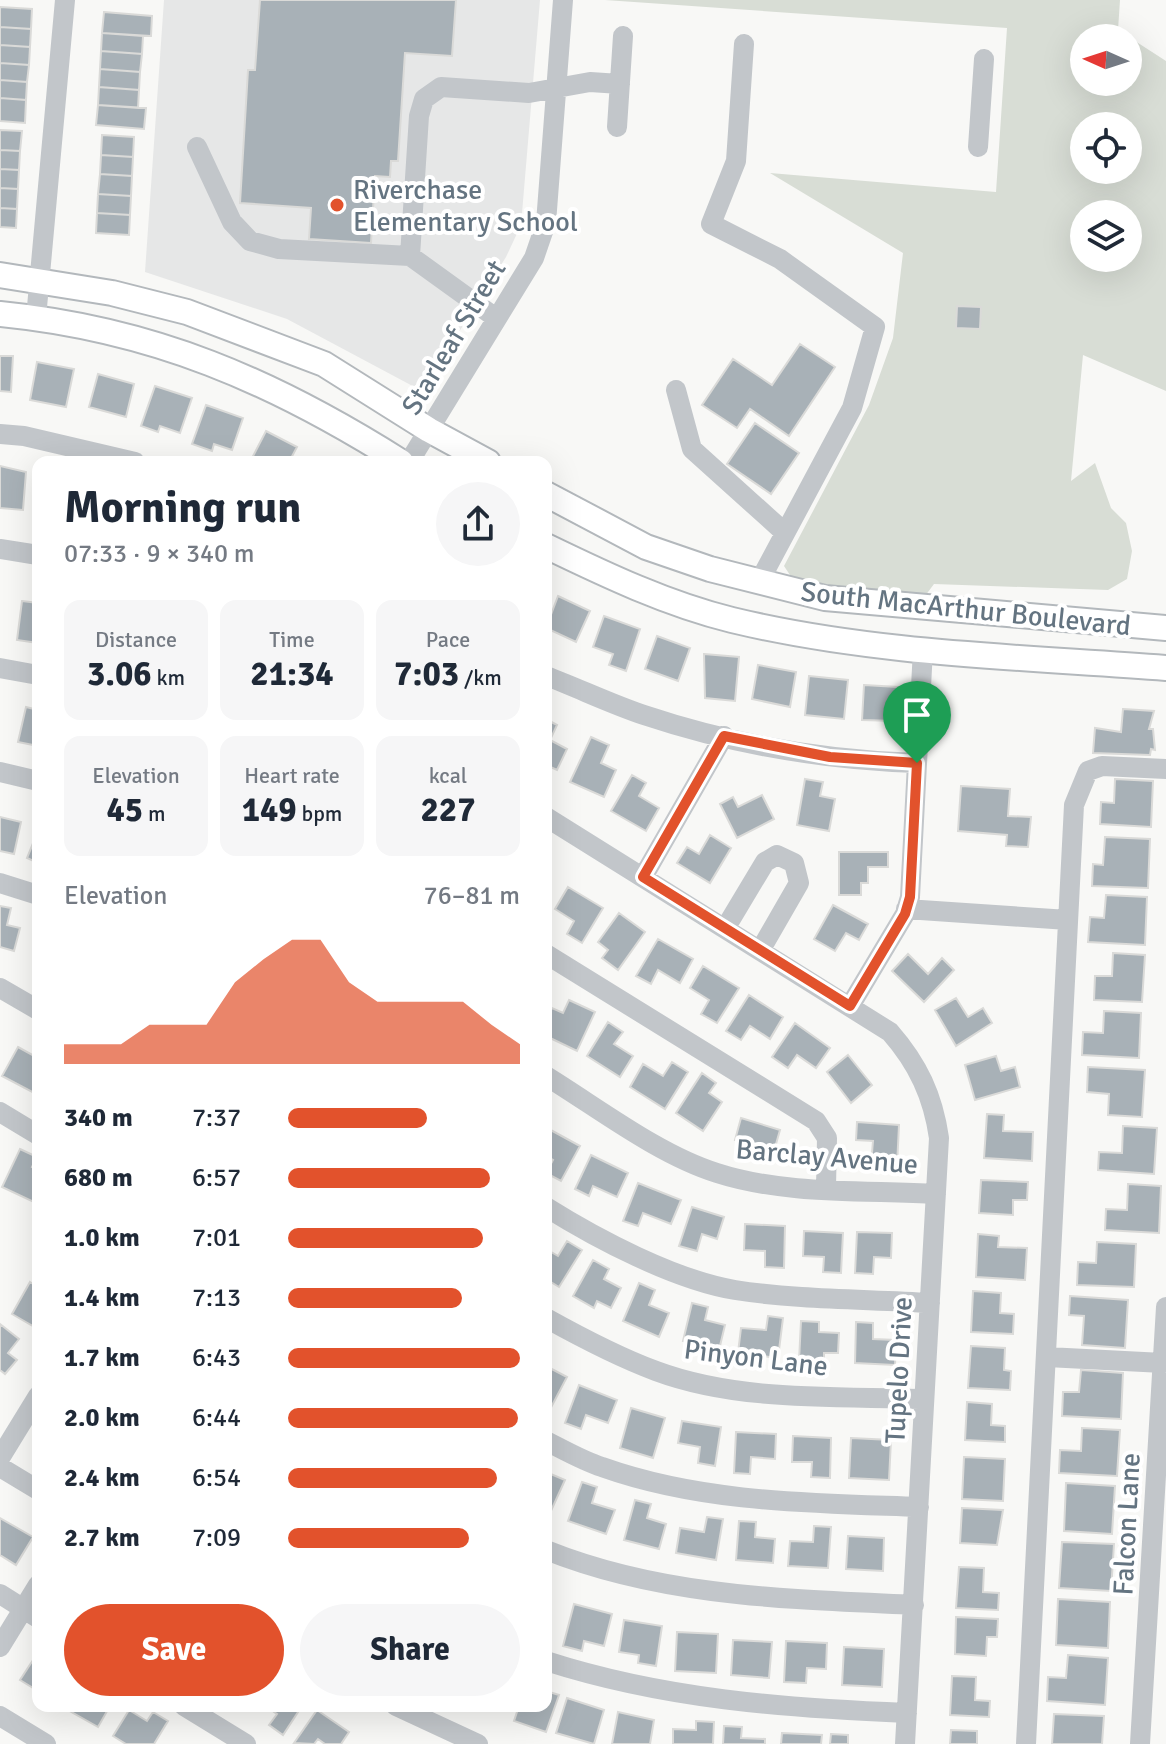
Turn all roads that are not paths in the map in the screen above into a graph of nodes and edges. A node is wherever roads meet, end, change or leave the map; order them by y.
1 (65, 0) edge
2 (563, 0) edge
3 (623, 36) dead end
4 (744, 44) dead end
5 (984, 59) dead end
6 (620, 84) junction
7 (558, 86) junction
8 (617, 127) dead end
9 (197, 147) dead end
10 (978, 147) dead end
11 (410, 256) junction
12 (0, 275) edge
13 (40, 279) junction
14 (0, 314) edge
15 (36, 318) junction
16 (496, 318) junction
17 (676, 390) dead end
18 (429, 430) junction
19 (0, 434) edge
20 (109, 456) edge
21 (392, 456) edge
22 (413, 456) edge
23 (477, 456) edge
24 (552, 497) edge
25 (783, 531) junction
26 (0, 549) edge
27 (552, 549) edge
28 (32, 554) edge
29 (759, 582) junction
30 (1166, 628) edge
31 (923, 649) junction
32 (0, 668) edge
33 (1166, 668) edge
34 (32, 674) edge
35 (552, 678) edge
36 (724, 736) junction
37 (917, 763) junction
38 (1166, 769) edge
39 (0, 772) edge
40 (32, 780) edge
41 (552, 821) edge
42 (643, 877) junction
43 (0, 883) edge
44 (32, 893) edge
45 (906, 909) junction
46 (1068, 920) junction
47 (726, 927) junction
48 (761, 949) junction
49 (552, 958) edge
50 (0, 988) edge
51 (850, 1006) junction
52 (32, 1007) edge
53 (552, 1080) edge
54 (0, 1112) edge
55 (32, 1131) edge
56 (826, 1188) junction
57 (936, 1194) junction
58 (552, 1211) edge
59 (930, 1303) junction
60 (1166, 1307) edge
61 (552, 1321) edge
62 (1047, 1357) junction
63 (1163, 1363) junction
64 (924, 1399) junction
65 (32, 1406) edge
66 (552, 1444) edge
67 (0, 1458) edge
68 (0, 1467) edge
69 (32, 1486) edge
70 (919, 1507) junction
71 (1159, 1548) edge
72 (552, 1552) edge
73 (0, 1594) edge
74 (914, 1605) junction
75 (31, 1613) edge
76 (0, 1647) edge
77 (552, 1663) edge
78 (194, 1712) edge
79 (409, 1712) edge
80 (907, 1713) junction
81 (0, 1716) edge
82 (46, 1744) edge
83 (246, 1744) edge
84 (478, 1744) edge
85 (905, 1744) edge
86 (1026, 1744) edge
87 (1140, 1744) edge

1 - 13 street
2 - 7 street, Starleaf Street
3 - 6 street
4 - 25 street
5 - 10 street
6 - 7 street
6 - 8 street
7 - 11 street
7 - 16 street, Starleaf Street
9 - 11 street
11 - 16 street
12 - 13 main road
13 - 15 street
13 - 18 main road
14 - 15 main road
15 - 21 main road
16 - 18 street, Starleaf Street
17 - 25 street
18 - 22 street, Starleaf Street
18 - 23 main road
19 - 20 street
24 - 29 main road, South MacArthur Boulevard
25 - 29 street
26 - 28 street
27 - 31 main road, South MacArthur Boulevard
29 - 30 main road, South MacArthur Boulevard
31 - 33 main road, South MacArthur Boulevard
31 - 37 street
32 - 34 street
35 - 36 street
36 - 37 street
36 - 42 street
37 - 45 street
38 - 46 street
39 - 40 street
41 - 42 street, Tupelo Drive
42 - 47 street, Tupelo Drive
43 - 44 street
45 - 46 street
45 - 51 street
46 - 62 street
47 - 48 street, Tupelo Drive
47 - 48 street
48 - 51 street, Tupelo Drive
49 - 56 street
50 - 52 street
51 - 57 street, Tupelo Drive
53 - 56 street, Barclay Avenue
54 - 55 street
56 - 57 street, Barclay Avenue
57 - 59 street, Tupelo Drive
58 - 59 street
59 - 64 street, Tupelo Drive
60 - 63 street, Falcon Lane
61 - 64 street, Pinyon Lane
62 - 63 street
62 - 86 street
63 - 71 street, Falcon Lane
64 - 70 street, Tupelo Drive
65 - 67 street
66 - 70 street
68 - 69 street
70 - 74 street, Tupelo Drive
71 - 87 street, Falcon Lane
72 - 74 street
73 - 75 street
74 - 80 street, Tupelo Drive
75 - 76 street
77 - 80 street
78 - 83 street
79 - 84 street
80 - 85 street, Tupelo Drive
81 - 82 street

